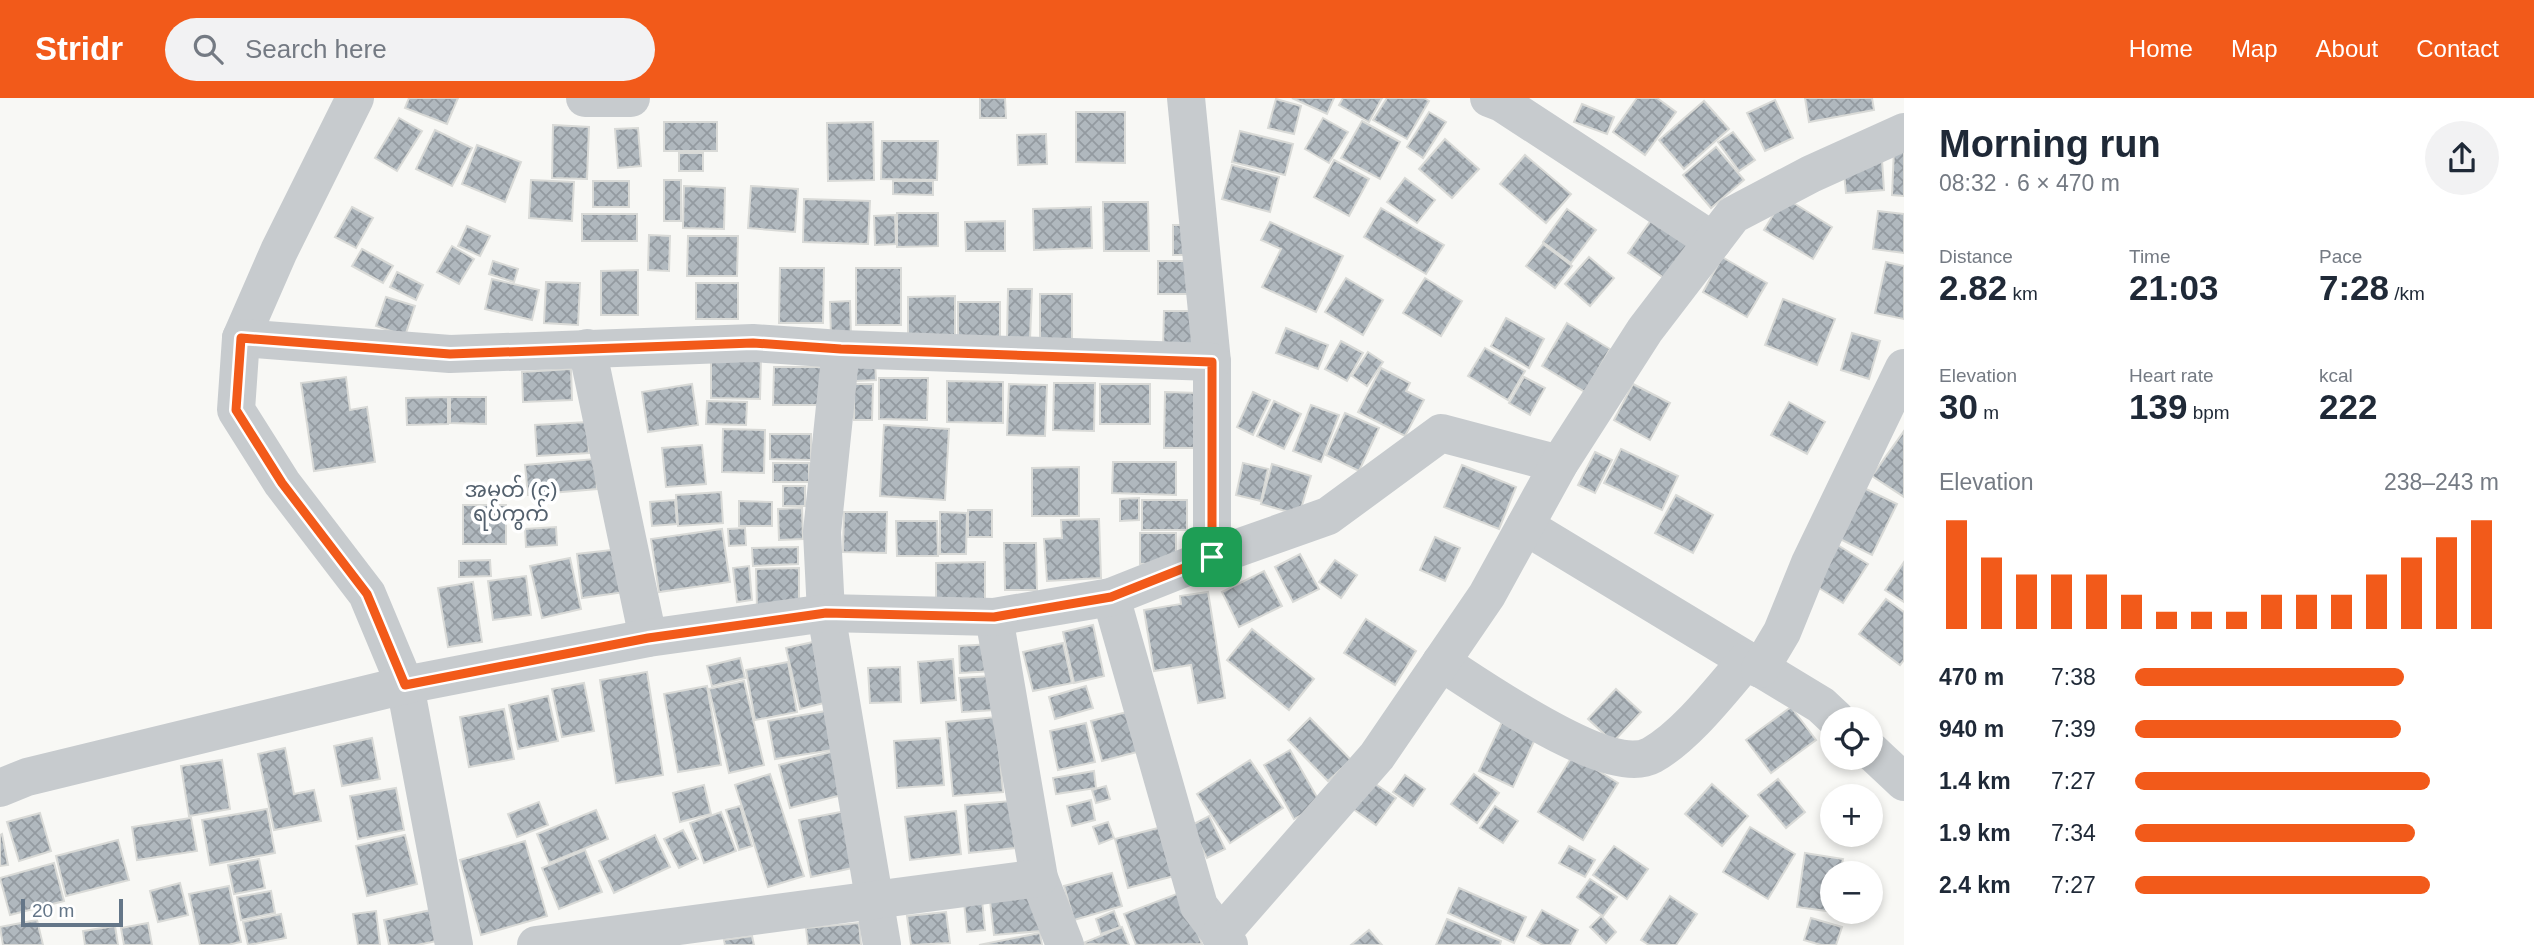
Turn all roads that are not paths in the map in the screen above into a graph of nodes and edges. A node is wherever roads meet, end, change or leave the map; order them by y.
1 (355, 98) edge
2 (586, 98) edge
3 (631, 98) edge
4 (1186, 98) edge
5 (1489, 98) edge
6 (1904, 132) edge
7 (1713, 241) junction
8 (241, 338) junction
9 (587, 348) junction
10 (841, 349) junction
11 (1212, 362) junction
12 (1904, 368) edge
13 (1559, 464) junction
14 (1525, 526) junction
15 (1212, 557) junction
16 (1111, 597) junction
17 (826, 613) junction
18 (994, 617) junction
19 (648, 638) junction
20 (1441, 662) junction
21 (1754, 664) junction
22 (405, 685) junction
23 (1823, 707) edge
24 (1883, 762) edge
25 (1904, 782) edge
26 (0, 788) edge
27 (1039, 878) junction
28 (876, 901) junction
29 (1224, 940) edge
30 (454, 945) edge
31 (536, 945) edge
32 (882, 945) edge
33 (1065, 945) edge

1 - 8 street
2 - 3 street
4 - 11 street
5 - 7 street
6 - 7 street
7 - 13 street
8 - 9 street
8 - 22 street
9 - 10 street
9 - 19 street
10 - 11 street
10 - 17 street
11 - 15 street
12 - 21 street
13 - 14 street
13 - 15 street
14 - 20 street
14 - 21 street
15 - 16 street
16 - 18 street
16 - 29 street
17 - 18 street
17 - 19 street
17 - 28 street
18 - 27 street
19 - 22 street
20 - 21 street
20 - 29 street
21 - 23 street
22 - 26 street
22 - 30 street
24 - 25 street
27 - 28 street
27 - 33 street
28 - 31 street
28 - 32 street

